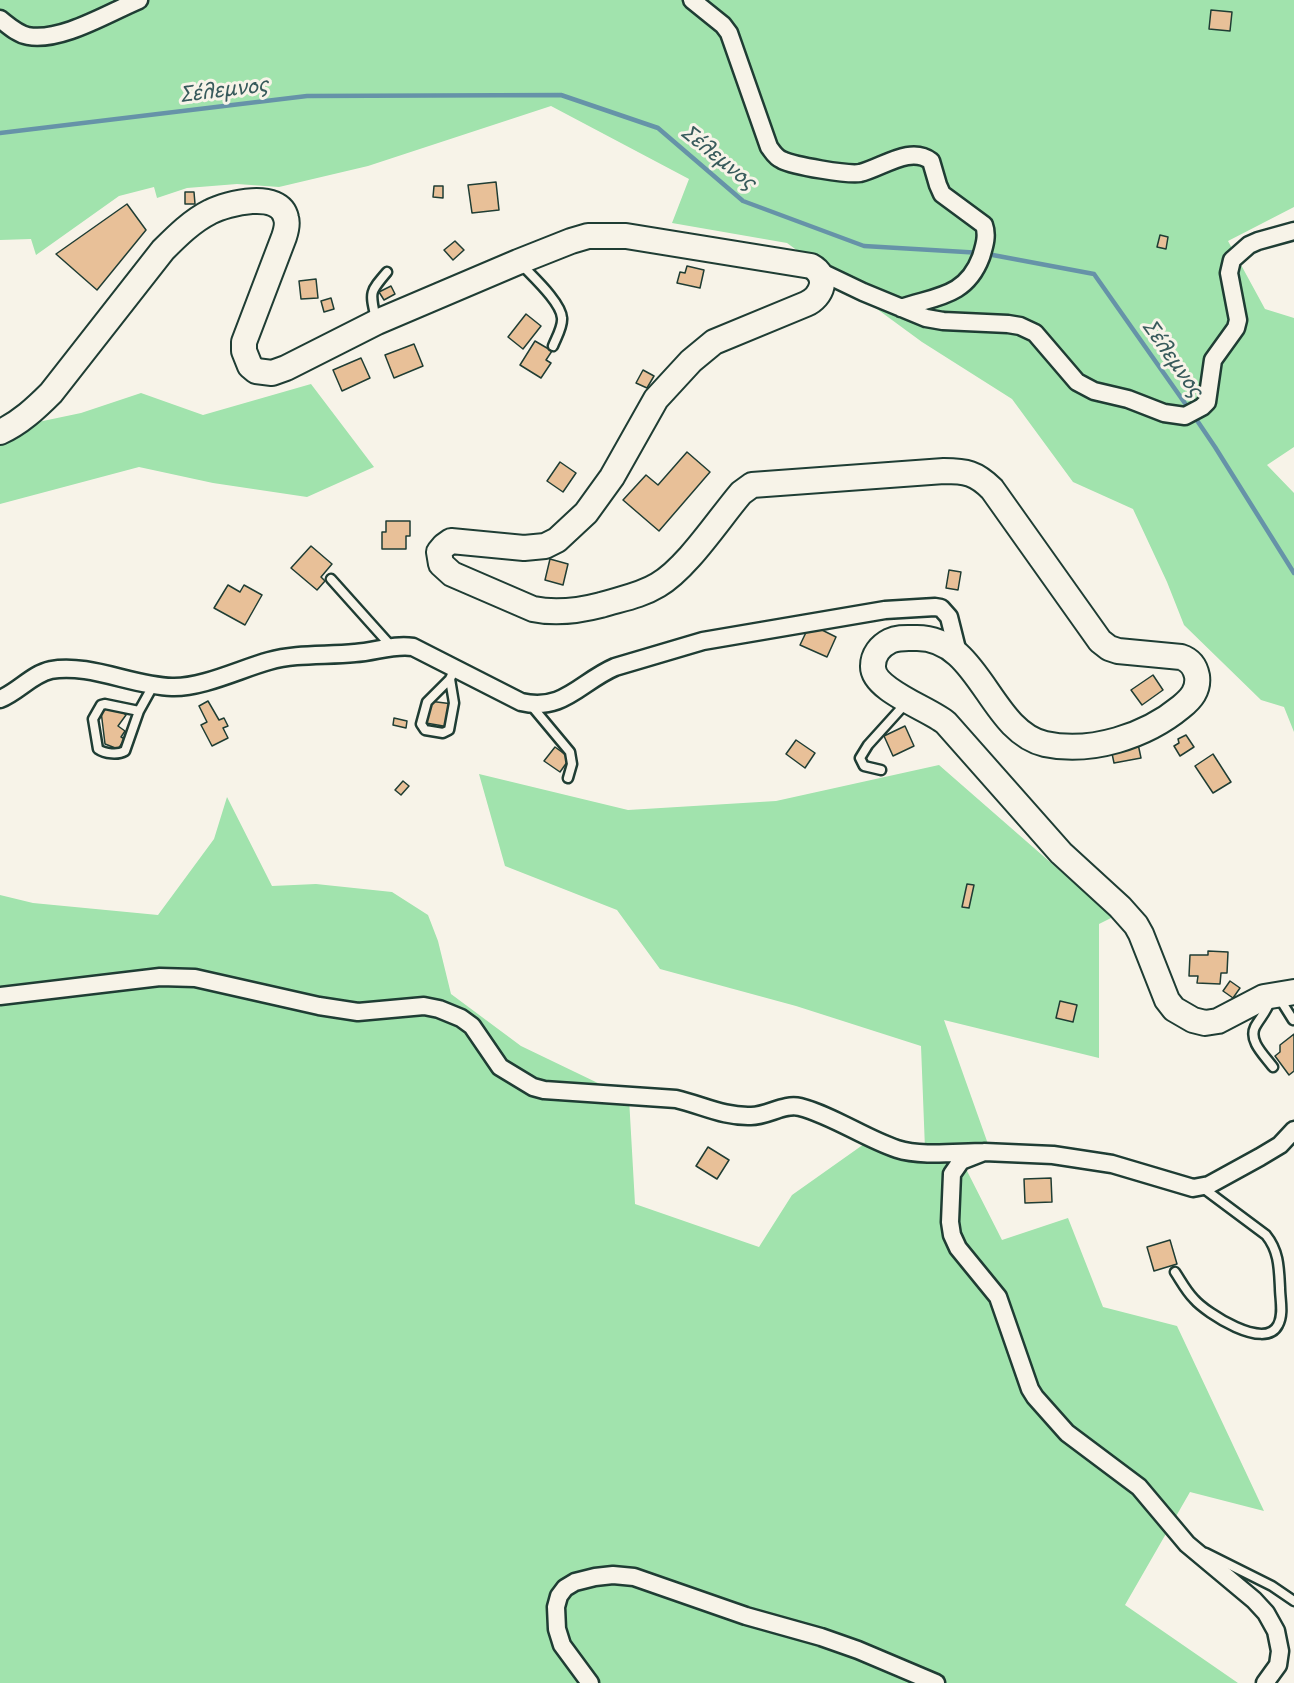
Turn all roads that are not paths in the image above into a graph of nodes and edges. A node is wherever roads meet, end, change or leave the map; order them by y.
1 (139, 0) edge
2 (692, 0) edge
3 (0, 19) edge
4 (1294, 231) edge
5 (518, 262) junction
6 (818, 270) junction
7 (387, 272) dead end
8 (901, 308) junction
9 (377, 322) junction
10 (553, 346) dead end
11 (0, 432) edge
12 (331, 579) dead end
13 (391, 646) junction
14 (958, 653) junction
15 (452, 674) junction
16 (154, 684) junction
17 (0, 699) edge
18 (908, 701) junction
19 (530, 704) junction
20 (139, 711) junction
21 (881, 770) dead end
22 (568, 778) dead end
23 (1282, 993) edge
24 (0, 996) edge
25 (1293, 1020) edge
26 (1273, 1067) dead end
27 (1294, 1130) edge
28 (984, 1152) junction
29 (1203, 1187) junction
30 (1175, 1272) dead end
31 (1187, 1544) junction
32 (1294, 1601) edge
33 (590, 1683) edge
34 (936, 1683) edge
35 (1265, 1683) edge

1 - 3 street
2 - 8 street
4 - 8 street
5 - 6 main road
5 - 9 main road
5 - 10 lane
6 - 8 street
6 - 14 main road
7 - 9 lane
9 - 11 main road
12 - 13 lane
13 - 15 street
13 - 16 street
14 - 18 main road
14 - 19 street
15 - 15 lane
15 - 19 street
16 - 17 street
16 - 20 lane
18 - 21 lane
18 - 23 main road
19 - 22 lane
20 - 20 lane
23 - 25 lane
23 - 26 lane
24 - 28 street
27 - 29 street
28 - 29 street
28 - 31 street
29 - 30 lane
31 - 32 lane
31 - 35 street
33 - 34 street

